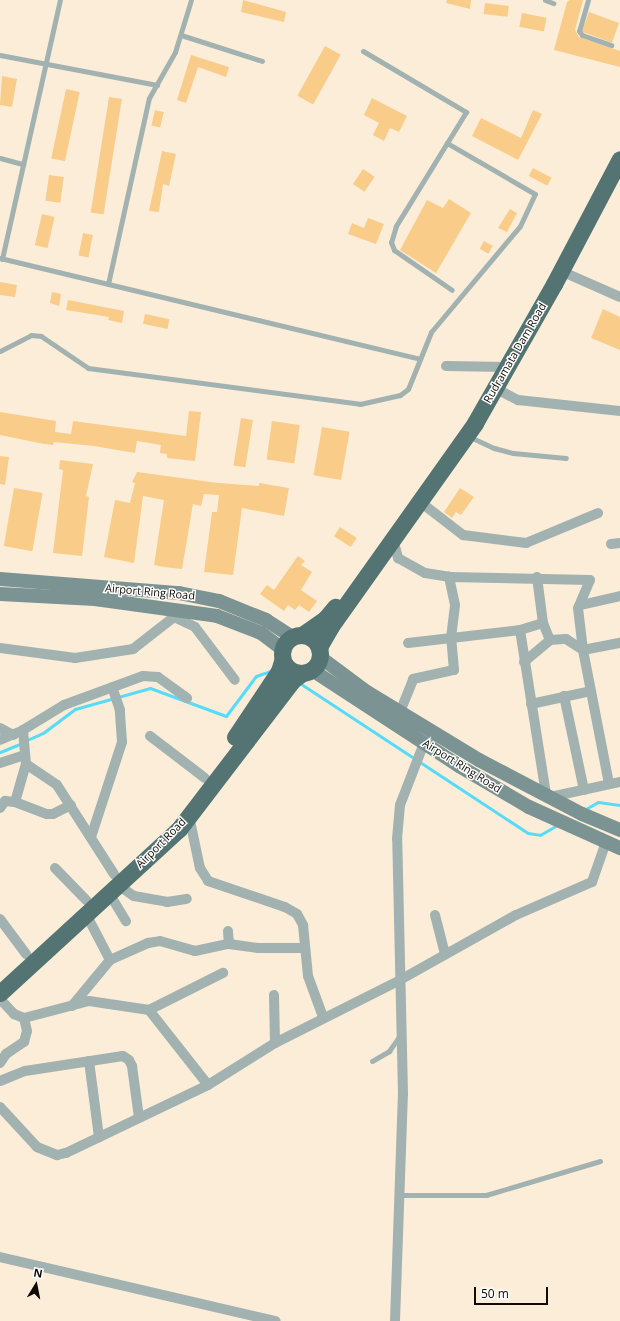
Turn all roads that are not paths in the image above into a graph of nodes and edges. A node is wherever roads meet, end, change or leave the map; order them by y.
1 (60, 0) edge
2 (191, 0) edge
3 (545, 0) edge
4 (588, 0) edge
5 (553, 3) dead end
6 (181, 35) junction
7 (611, 45) dead end
8 (363, 51) dead end
9 (0, 55) edge
10 (262, 61) dead end
11 (46, 64) junction
12 (157, 85) junction
13 (447, 143) junction
14 (0, 158) edge
15 (620, 159) edge
16 (23, 164) junction
17 (1, 258) edge
18 (561, 271) junction
19 (108, 284) junction
20 (452, 290) dead end
21 (620, 297) edge
22 (0, 351) edge
23 (420, 359) junction
24 (446, 366) dead end
25 (507, 367) junction
26 (495, 388) junction
27 (620, 411) edge
28 (467, 435) junction
29 (566, 458) dead end
30 (419, 501) junction
31 (598, 513) dead end
32 (393, 538) junction
33 (449, 577) junction
34 (537, 577) junction
35 (0, 579) edge
36 (0, 594) edge
37 (620, 596) edge
38 (581, 604) junction
39 (266, 620) junction
40 (543, 623) junction
41 (326, 625) junction
42 (520, 630) junction
43 (451, 638) junction
44 (550, 640) junction
45 (408, 643) dead end
46 (620, 643) edge
47 (290, 646) junction
48 (0, 648) edge
49 (583, 650) junction
50 (313, 662) junction
51 (524, 662) junction
52 (235, 680) dead end
53 (352, 682) junction
54 (591, 691) junction
55 (115, 694) junction
56 (564, 696) junction
57 (187, 698) dead end
58 (531, 704) junction
59 (400, 712) junction
60 (0, 728) edge
61 (150, 736) dead end
62 (0, 740) edge
63 (424, 743) junction
64 (22, 745) junction
65 (0, 763) edge
66 (204, 778) junction
67 (620, 782) edge
68 (609, 784) junction
69 (584, 790) junction
70 (548, 796) junction
71 (15, 802) junction
72 (71, 805) junction
73 (0, 808) edge
74 (189, 816) junction
75 (620, 830) edge
76 (91, 837) junction
77 (606, 842) junction
78 (620, 848) edge
79 (55, 868) dead end
80 (114, 884) junction
81 (187, 899) dead end
82 (86, 907) junction
83 (435, 915) dead end
84 (0, 920) edge
85 (126, 921) dead end
86 (228, 931) dead end
87 (229, 944) junction
88 (304, 948) junction
89 (26, 954) junction
90 (445, 954) junction
91 (110, 960) junction
92 (222, 973) dead end
93 (0, 979) edge
94 (400, 980) junction
95 (0, 993) edge
96 (274, 995) dead end
97 (0, 999) edge
98 (72, 1006) junction
99 (149, 1010) junction
100 (323, 1017) junction
101 (24, 1018) junction
102 (402, 1033) junction
103 (275, 1043) junction
104 (89, 1061) junction
105 (372, 1062) dead end
106 (0, 1063) edge
107 (0, 1081) edge
108 (208, 1085) junction
109 (0, 1106) edge
110 (3, 1118) edge
111 (139, 1118) junction
112 (99, 1137) junction
113 (600, 1161) dead end
114 (398, 1195) junction
115 (0, 1257) edge
116 (276, 1321) edge
117 (395, 1321) edge

1 - 11 lane
2 - 6 lane
3 - 5 lane
4 - 7 lane
6 - 10 lane
6 - 12 lane
8 - 13 lane
9 - 11 lane
11 - 12 lane
11 - 16 lane
12 - 19 lane
13 - 20 lane
13 - 23 lane
14 - 16 lane
15 - 18 highway, Rudramata Dam Road
16 - 17 lane
17 - 19 lane
18 - 21 street
18 - 25 highway, Rudramata Dam Road
19 - 23 lane
22 - 23 lane
24 - 25 street
25 - 26 highway, Rudramata Dam Road
26 - 27 street
26 - 28 highway, Rudramata Dam Road
28 - 29 lane
28 - 30 highway, Rudramata Dam Road
30 - 31 street
30 - 32 highway, Rudramata Dam Road
32 - 33 street
32 - 41 highway, Rudramata Dam Road
33 - 34 street
33 - 43 street
34 - 38 street
34 - 40 street
35 - 39 main road, Airport Ring Road
36 - 47 main road, Airport Ring Road
37 - 38 street
38 - 49 street
39 - 41 main road
39 - 47 main road, Airport Ring Road
40 - 42 street
40 - 44 street
41 - 47 highway
41 - 50 highway, Airport Road
41 - 53 main road
42 - 43 street
42 - 51 street
43 - 45 street
43 - 59 street
44 - 49 street
44 - 51 street
46 - 49 street
47 - 50 highway
47 - 50 highway
47 - 66 highway, Airport Road
48 - 52 street
49 - 54 street
50 - 53 main road, Airport Ring Road
50 - 63 main road, Airport Ring Road
50 - 74 highway, Airport Road
51 - 58 street
53 - 59 main road, Airport Ring Road
54 - 56 street
54 - 68 street
55 - 57 street
55 - 64 street
55 - 76 street
56 - 58 street
56 - 69 street
58 - 70 street
59 - 70 main road, Airport Ring Road
60 - 64 street
61 - 66 street
62 - 64 street
63 - 77 main road, Airport Ring Road
63 - 94 street
64 - 65 street
64 - 71 street
64 - 72 street
66 - 80 highway, Airport Road
67 - 68 street
68 - 69 street
69 - 70 street
70 - 75 main road, Airport Ring Road
71 - 72 street
71 - 73 street
72 - 76 street
74 - 80 highway, Airport Road
74 - 88 street
76 - 80 street
77 - 78 main road, Airport Ring Road
77 - 90 street
79 - 82 street
80 - 81 street
80 - 82 highway, Airport Road
80 - 85 street
82 - 89 highway, Airport Road
82 - 91 street
82 - 95 highway, Airport Road
83 - 90 street
84 - 89 street
86 - 87 street
87 - 88 street
87 - 91 street
88 - 100 street
89 - 93 highway, Airport Road
90 - 94 street
91 - 98 street
92 - 99 street
94 - 100 street
94 - 102 street
96 - 103 street
97 - 101 street
98 - 99 street
98 - 101 street
99 - 108 street
100 - 103 street
101 - 106 street
102 - 105 lane
102 - 114 street
103 - 108 street
104 - 107 street
104 - 111 street
104 - 112 street
108 - 111 street
109 - 110 street
110 - 112 street
111 - 112 street
113 - 114 lane
114 - 117 street
115 - 116 street

